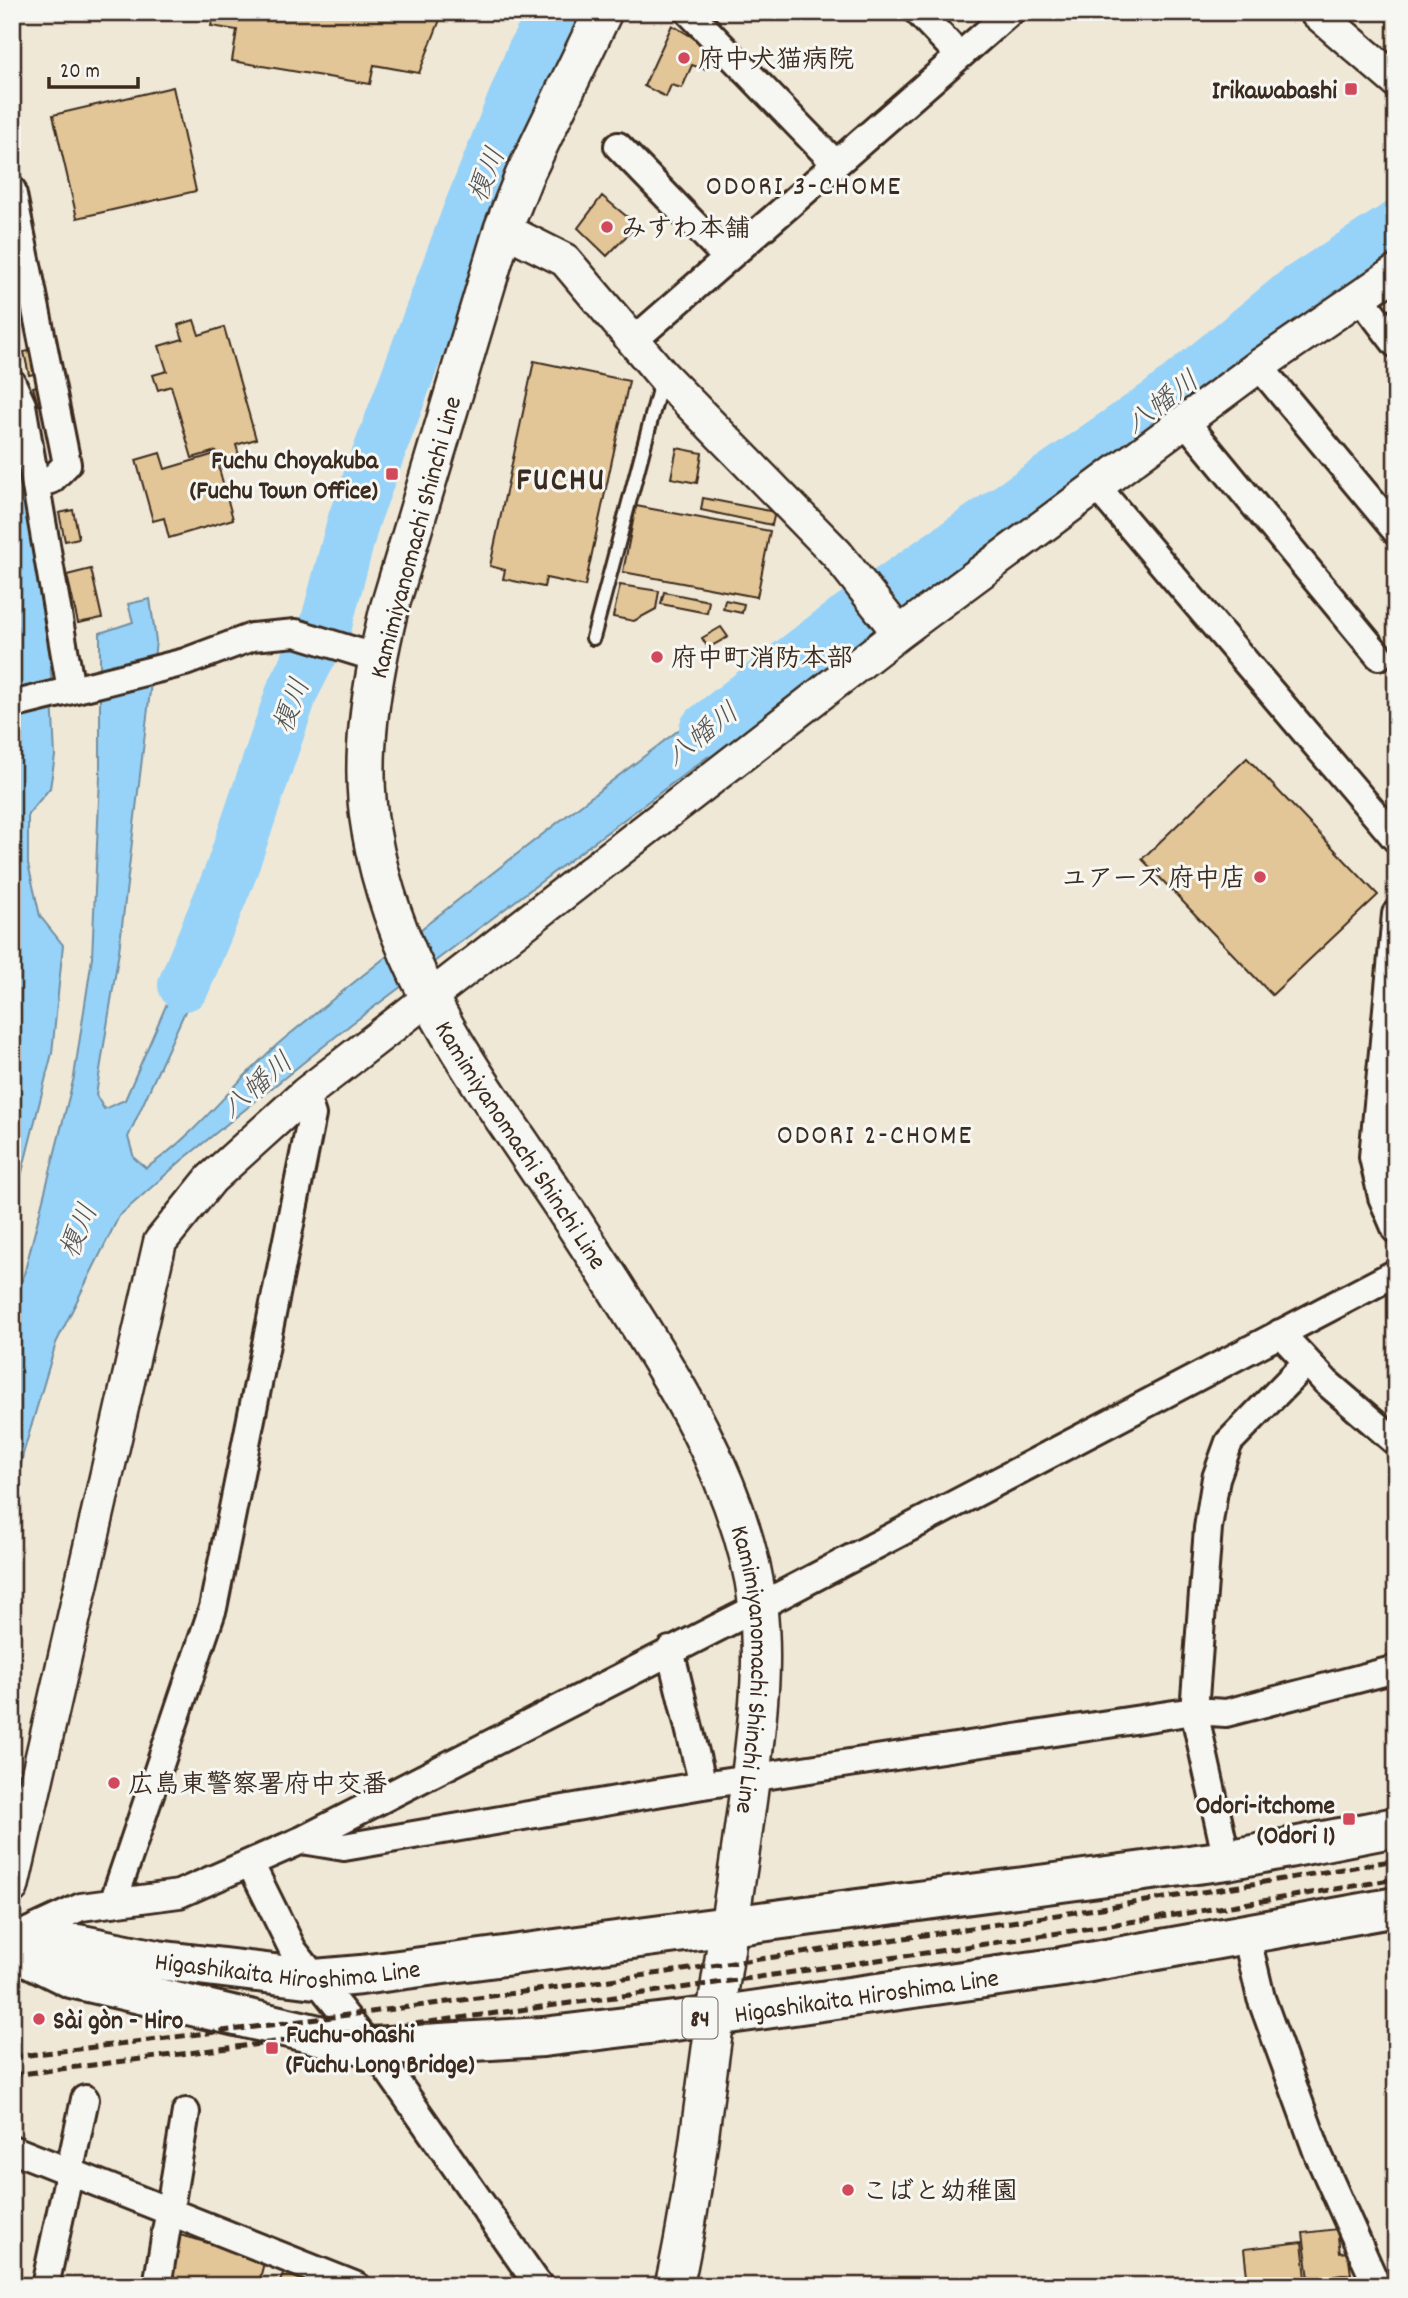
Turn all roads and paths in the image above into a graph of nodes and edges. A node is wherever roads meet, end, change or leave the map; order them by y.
1 (603, 12) edge
2 (689, 12) edge
3 (918, 12) edge
4 (1010, 12) edge
5 (1317, 12) edge
6 (960, 55) junction
7 (1396, 80) edge
8 (618, 146) dead end
9 (835, 163) junction
10 (12, 190) edge
11 (503, 229) junction
12 (727, 258) junction
13 (1396, 272) edge
14 (1360, 297) junction
15 (633, 341) junction
16 (1396, 344) edge
17 (1259, 366) junction
18 (663, 376) junction
19 (12, 383) edge
20 (1185, 421) junction
21 (36, 484) junction
22 (1097, 487) junction
23 (1396, 531) edge
24 (899, 633) junction
25 (593, 638) dead end
26 (360, 654) junction
27 (1379, 656) dead end
28 (64, 691) junction
29 (12, 705) edge
30 (1396, 839) edge
31 (1396, 914) edge
32 (423, 989) junction
33 (306, 1094) junction
34 (1396, 1230) edge
35 (1396, 1273) edge
36 (1280, 1333) junction
37 (1307, 1362) junction
38 (1396, 1442) edge
39 (758, 1607) junction
40 (670, 1650) junction
41 (1396, 1669) edge
42 (1194, 1711) junction
43 (750, 1780) junction
44 (703, 1785) junction
45 (1396, 1827) edge
46 (302, 1840) junction
47 (1227, 1860) junction
48 (250, 1863) junction
49 (12, 1887) edge
50 (113, 1903) junction
51 (1396, 1907) edge
52 (732, 1925) junction
53 (1246, 1934) junction
54 (12, 1944) edge
55 (315, 1979) junction
56 (715, 2016) junction
57 (371, 2048) junction
58 (85, 2099) dead end
59 (186, 2112) dead end
60 (12, 2149) edge
61 (70, 2172) junction
62 (167, 2211) junction
63 (45, 2286) edge
64 (157, 2286) edge
65 (357, 2286) edge
66 (539, 2286) edge
67 (674, 2286) edge
68 (1377, 2286) edge

1 - 11 main road, Kamimiyanomachi Shinchi Line
2 - 9 street
3 - 6 street
4 - 6 street
5 - 7 street
6 - 9 street
8 - 12 street
9 - 12 street
10 - 21 street
11 - 15 street
11 - 26 main road, Kamimiyanomachi Shinchi Line
12 - 15 street
13 - 14 street
14 - 16 street
14 - 17 street
15 - 18 street
17 - 20 street
17 - 23 street
18 - 24 street
18 - 25 lane
19 - 21 street
20 - 22 street
20 - 27 street
21 - 28 street
22 - 24 street
22 - 30 street
24 - 32 street
26 - 28 street
26 - 32 main road, Kamimiyanomachi Shinchi Line
28 - 29 street
31 - 34 street
32 - 33 street
32 - 39 main road, Kamimiyanomachi Shinchi Line
33 - 49 street
33 - 50 street
35 - 36 street
36 - 37 street
36 - 39 street
37 - 38 street
37 - 42 street
39 - 40 street
39 - 43 main road, Kamimiyanomachi Shinchi Line
40 - 44 street
40 - 46 street
41 - 42 street
42 - 43 street
42 - 47 street
43 - 44 street
43 - 52 main road, Kamimiyanomachi Shinchi Line
44 - 46 street
45 - 47 main road, Higashikaita Hiroshima Line
46 - 48 street
47 - 52 main road, Higashikaita Hiroshima Line
48 - 50 street
48 - 55 street
50 - 54 street
51 - 53 main road, Higashikaita Hiroshima Line / 84
52 - 55 main road, Higashikaita Hiroshima Line
52 - 56 main road, Kamimiyanomachi Shinchi Line
53 - 56 main road, Higashikaita Hiroshima Line / 84
53 - 68 street
54 - 55 main road, Higashikaita Hiroshima Line
54 - 57 main road, Higashikaita Hiroshima Line / 84
55 - 57 street
56 - 57 main road, Higashikaita Hiroshima Line / 84
56 - 67 main road, Kamimiyanomachi Shinchi Line
57 - 66 street
58 - 61 street
59 - 62 street
60 - 61 street
61 - 62 street
61 - 63 street
62 - 64 street
62 - 65 street

